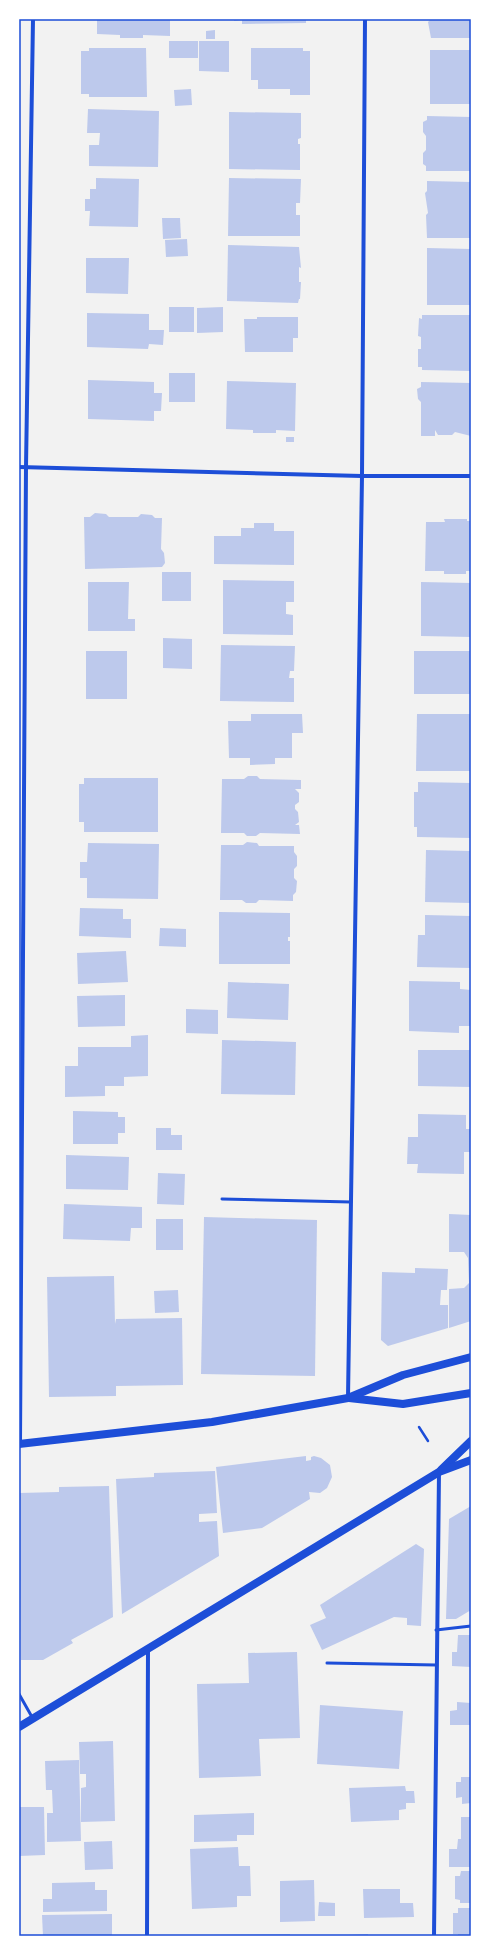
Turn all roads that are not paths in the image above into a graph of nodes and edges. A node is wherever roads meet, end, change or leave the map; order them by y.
1 (33, 19) edge
2 (365, 19) edge
3 (19, 467) edge
4 (26, 467) junction
5 (362, 476) junction
6 (471, 476) edge
7 (222, 1199) dead end
8 (351, 1202) junction
9 (471, 1357) edge
10 (471, 1393) edge
11 (348, 1398) junction
12 (471, 1441) edge
13 (19, 1444) edge
14 (471, 1460) edge
15 (439, 1472) junction
16 (471, 1626) edge
17 (436, 1630) junction
18 (148, 1649) junction
19 (327, 1663) dead end
20 (436, 1665) junction
21 (19, 1694) edge
22 (32, 1719) junction
23 (19, 1726) edge
24 (147, 1936) edge
25 (434, 1936) edge

1 - 4 street
2 - 5 street
3 - 4 street
4 - 5 street
4 - 13 street
5 - 6 street
5 - 8 street
7 - 8 lane
8 - 11 street
9 - 11 main road
10 - 11 main road
11 - 13 main road
12 - 15 main road
14 - 15 main road
15 - 17 street
15 - 18 main road
16 - 17 lane
17 - 20 street
18 - 22 main road
18 - 24 street
19 - 20 lane
20 - 25 street
21 - 22 lane
22 - 23 main road

